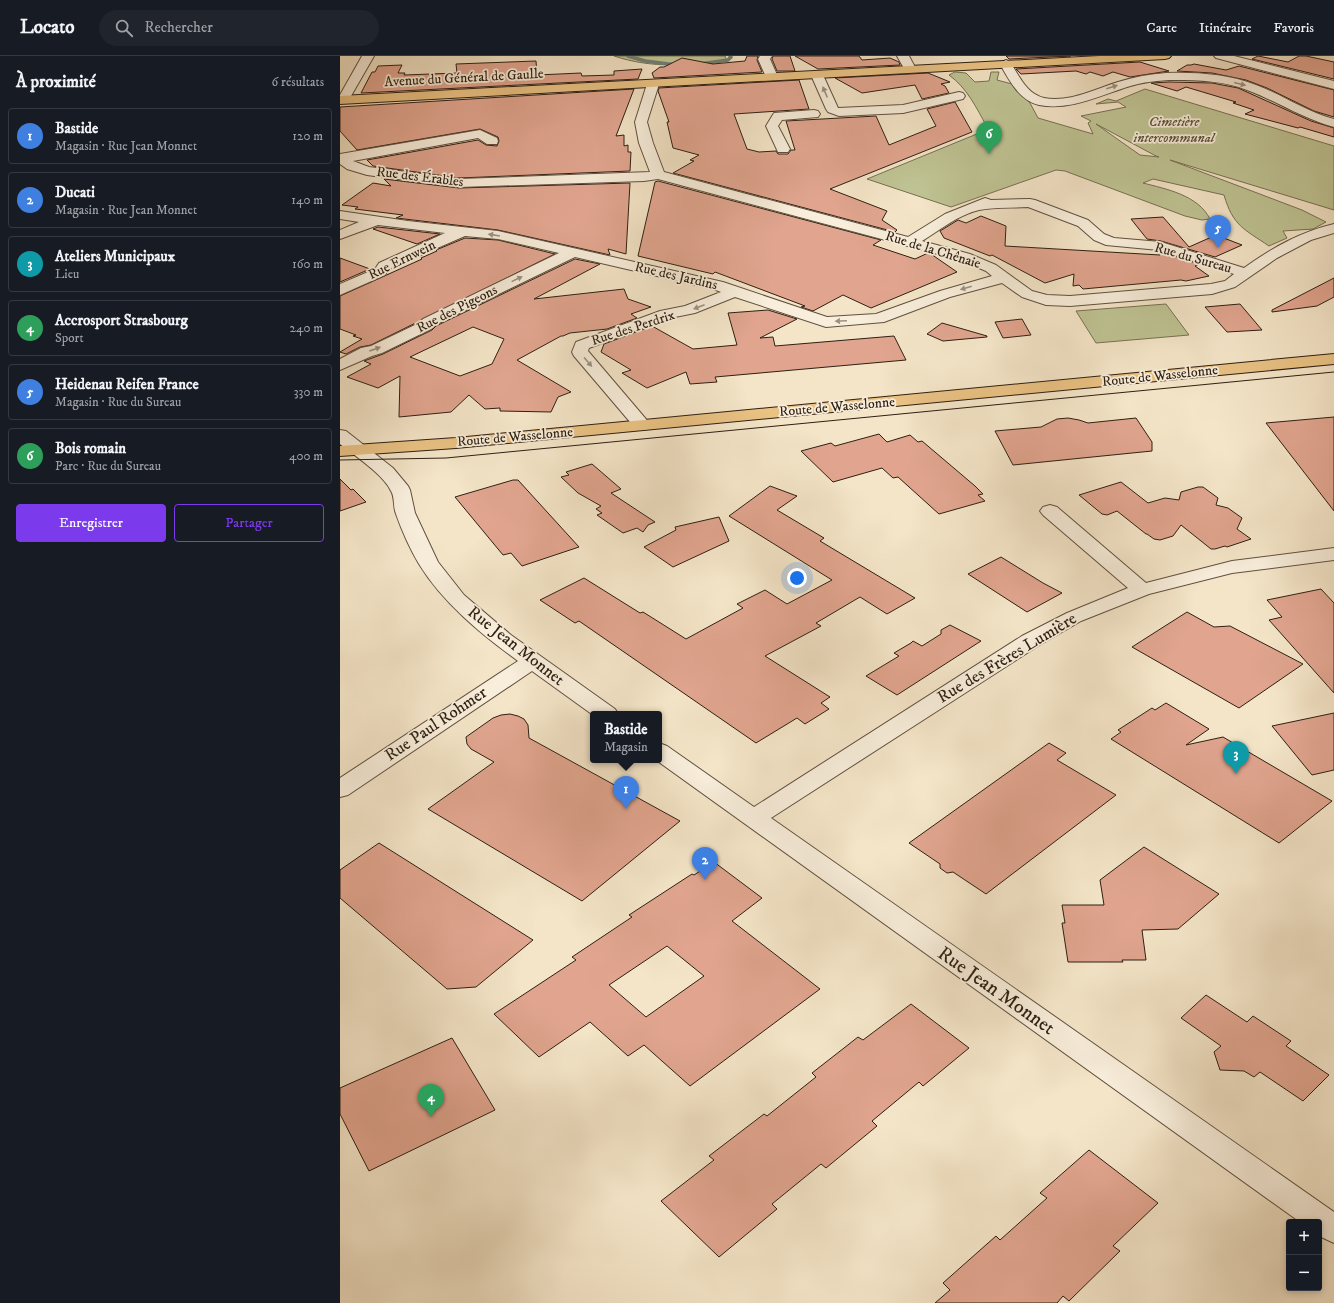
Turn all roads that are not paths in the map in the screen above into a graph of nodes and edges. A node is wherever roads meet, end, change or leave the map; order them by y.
1 (368, 56) edge
2 (766, 56) edge
3 (903, 56) edge
4 (1165, 56) edge
5 (1220, 56) edge
6 (1006, 64) junction
7 (910, 69) junction
8 (812, 75) junction
9 (772, 77) junction
10 (653, 84) junction
11 (1334, 85) edge
12 (959, 96) dead end
13 (342, 100) edge
14 (826, 111) junction
15 (1334, 123) edge
16 (492, 142) dead end
17 (783, 149) dead end
18 (340, 158) edge
19 (658, 175) junction
20 (340, 215) edge
21 (375, 221) junction
22 (1334, 228) edge
23 (465, 231) junction
24 (340, 235) edge
25 (911, 242) junction
26 (573, 252) junction
27 (1245, 273) junction
28 (1003, 278) junction
29 (340, 290) edge
30 (735, 292) junction
31 (1334, 359) edge
32 (340, 365) edge
33 (642, 425) junction
34 (340, 435) edge
35 (360, 450) junction
36 (340, 451) edge
37 (1050, 511) dead end
38 (1334, 554) edge
39 (1142, 590) junction
40 (534, 661) junction
41 (603, 711) edge
42 (662, 753) edge
43 (340, 789) edge
44 (754, 818) junction
45 (1334, 1229) edge

1 - 13 street
2 - 9 street
3 - 7 street
4 - 6 main road, Avenue du Général de Gaulle
5 - 11 street
6 - 7 main road, Avenue du Général de Gaulle
6 -> 15 street
7 - 8 main road, Avenue du Général de Gaulle
8 - 9 main road, Avenue du Général de Gaulle
8 - 14 street
9 - 10 main road, Avenue du Général de Gaulle
10 - 13 main road, Avenue du Général de Gaulle
10 - 19 street
12 - 14 street
14 - 17 street
16 - 18 street, Rue des Érables
18 - 19 street, Rue des Érables
19 - 25 street, Rue de la Chênaie
20 - 21 street, Rue des Jardins
21 - 23 street, Rue des Jardins
21 - 24 street
22 - 27 street, Rue de la Chênaie
26 -> 23 street, Rue des Jardins
23 - 29 street, Rue Ernwein
25 - 27 street, Rue du Sureau
25 - 28 street, Rue de la Chênaie
26 - 30 street, Rue des Jardins
32 -> 26 street, Rue des Pigeons
27 - 28 street, Rue de la Chênaie
28 -> 30 street, Rue des Jardins
30 -> 33 street, Rue des Perdrix
31 - 33 main road, Route de Wasselonne
33 - 35 main road, Route de Wasselonne
34 - 35 street, Rue Jean Monnet
35 - 36 main road, Route de Wasselonne
35 - 40 street, Rue Jean Monnet
37 - 39 street
38 - 39 street, Rue des Frères Lumière
39 - 44 street, Rue des Frères Lumière
40 - 41 street, Rue Jean Monnet
40 - 43 street, Rue Paul Rohmer
42 - 44 street, Rue Jean Monnet
44 - 45 street, Rue Jean Monnet

